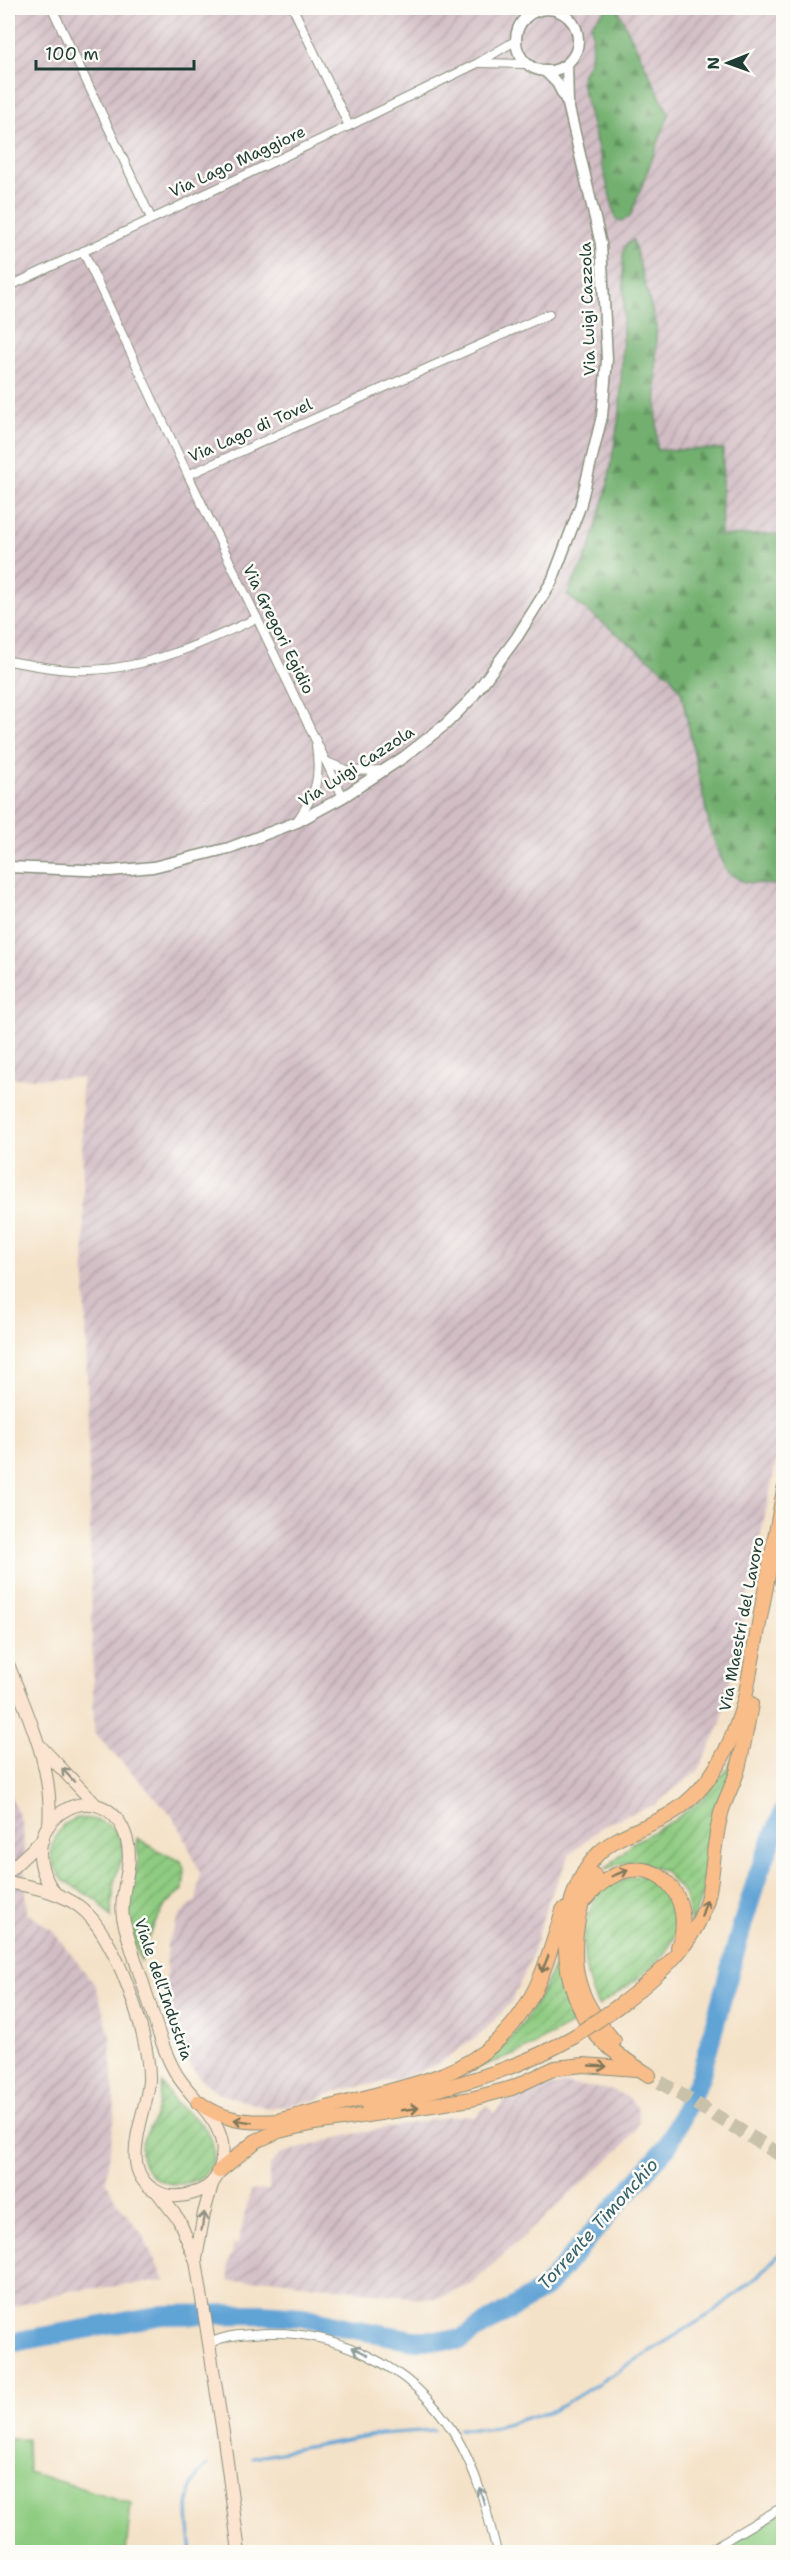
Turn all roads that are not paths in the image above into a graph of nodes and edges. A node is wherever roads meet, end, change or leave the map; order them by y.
1 (52, 8) edge
2 (292, 8) edge
3 (546, 8) edge
4 (526, 13) edge
5 (515, 41) junction
6 (478, 63) junction
7 (526, 64) junction
8 (567, 64) junction
9 (545, 71) junction
10 (568, 104) junction
11 (349, 126) junction
12 (151, 218) junction
13 (83, 251) junction
14 (8, 287) edge
15 (549, 314) dead end
16 (188, 475) junction
17 (256, 618) junction
18 (8, 661) edge
19 (314, 737) junction
20 (327, 762) junction
21 (384, 770) junction
22 (343, 797) junction
23 (297, 822) junction
24 (10, 866) edge
25 (783, 1490) edge
26 (765, 1589) junction
27 (8, 1664) edge
28 (40, 1745) junction
29 (96, 1805) junction
30 (49, 1825) junction
31 (640, 1829) junction
32 (43, 1839) junction
33 (596, 1856) junction
34 (8, 1872) edge
35 (8, 1882) edge
36 (55, 1893) junction
37 (580, 1912) junction
38 (675, 1957) junction
39 (650, 2076) junction
40 (198, 2102) junction
41 (278, 2126) junction
42 (216, 2176) junction
43 (158, 2193) junction
44 (196, 2261) junction
45 (208, 2339) junction
46 (783, 2506) edge
47 (239, 2553) edge
48 (498, 2553) edge
49 (706, 2553) edge

1 - 12 street
2 - 11 street
3 - 4 street, Via Luigi Cazzola
3 - 8 street, Via Luigi Cazzola
4 - 5 street, Via Luigi Cazzola
5 - 6 street, Via Lago Maggiore
5 - 7 street
6 - 7 street, Via Lago Maggiore
6 - 11 street, Via Lago Maggiore
7 - 9 street
8 - 9 street
8 - 10 street, Via Luigi Cazzola
9 - 10 street, Via Luigi Cazzola
10 - 21 street, Via Luigi Cazzola
11 - 12 street, Via Lago Maggiore
12 - 13 street, Via Lago Maggiore
13 - 14 street, Via Lago Maggiore
13 - 16 street, Via Lago di Tovel
15 - 16 street, Via Lago di Tovel
16 - 17 street, Via Gregori Egidio
17 - 18 street
17 - 19 street, Via Gregori Egidio
19 - 20 street, Via Gregori Egidio
19 - 23 street
20 - 21 street
20 - 22 street, Via Gregori Egidio
21 - 22 street, Via Luigi Cazzola
22 - 23 street, Via Luigi Cazzola
23 - 24 street, Via Luigi Cazzola
25 - 26 highway, Via Maestri del Lavoro
26 - 31 highway, Via Maestri del Lavoro
38 -> 26 highway
27 - 28 main road, Viale dell'Industria
29 -> 28 main road, Viale dell'Industria
28 - 30 main road, Viale dell'Industria
29 - 30 main road, Viale dell'Industria
29 - 40 main road, Viale dell'Industria
30 - 32 main road, Viale dell'Industria
31 - 33 highway
31 - 37 highway
32 - 34 main road
32 - 36 main road, Viale dell'Industria
33 - 39 highway
33 -> 41 highway
35 - 36 main road
36 - 43 main road, Viale dell'Industria
37 -> 38 highway
37 - 39 highway
38 - 41 highway, bridge
41 -> 39 highway
41 -> 40 highway
40 - 42 main road, Viale dell'Industria
41 - 42 highway
42 - 43 main road
44 -> 42 main road, Viale dell'Industria
43 - 44 main road, Viale dell'Industria
44 - 45 main road, Viale dell'Industria
45 - 47 main road, Viale dell'Industria
48 -> 45 street
46 - 49 street

